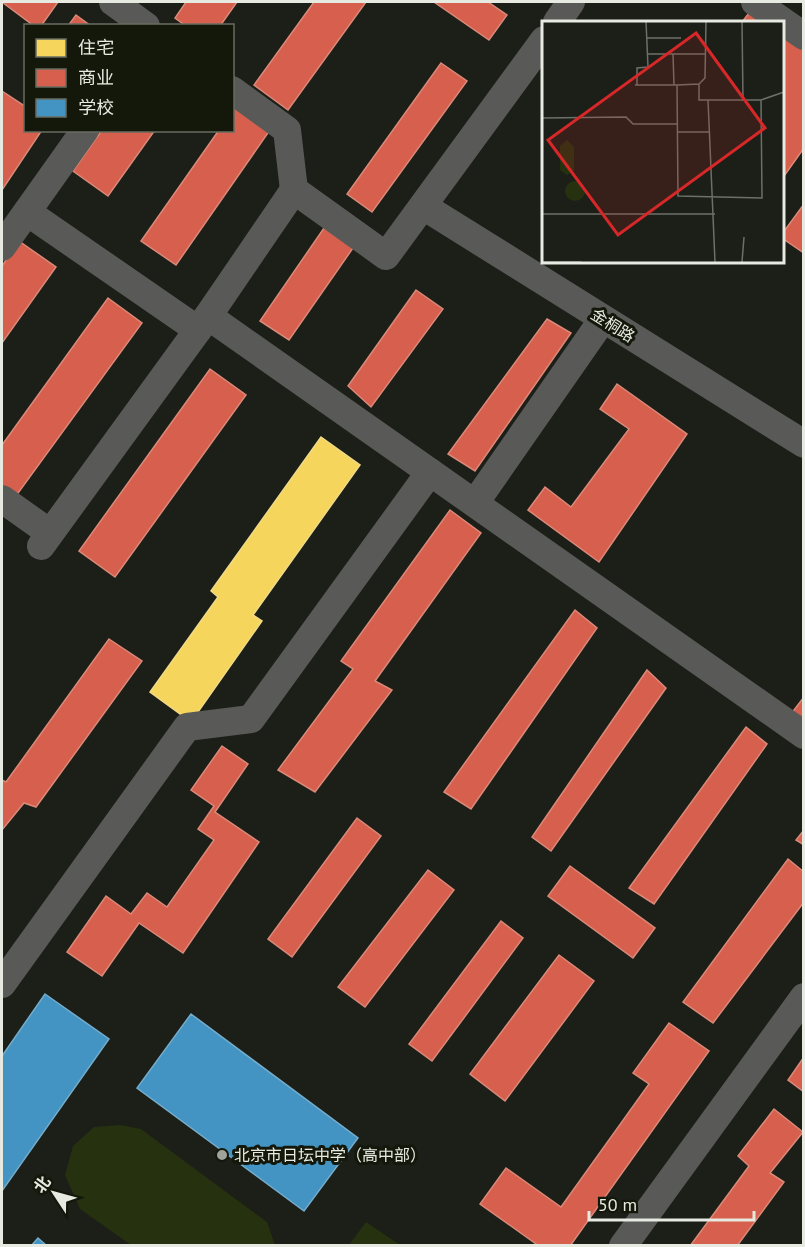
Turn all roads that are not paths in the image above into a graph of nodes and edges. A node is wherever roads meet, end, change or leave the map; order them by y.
1 (113, 2) edge
2 (754, 2) edge
3 (782, 21) edge
4 (784, 22) edge
5 (143, 24) edge
6 (804, 36) edge
7 (542, 43) edge
8 (234, 91) edge
9 (85, 132) edge
10 (294, 190) junction
11 (423, 206) junction
12 (27, 212) junction
13 (2, 247) edge
14 (603, 319) junction
15 (203, 323) junction
16 (804, 444) edge
17 (430, 472) junction
18 (2, 498) edge
19 (475, 503) junction
20 (804, 735) edge
21 (2, 984) edge
22 (804, 997) edge
23 (623, 1245) edge

1 - 5 street
2 - 3 street
4 - 6 street
7 - 11 street
8 - 10 street
9 - 12 street
10 - 11 street
10 - 15 street
11 - 14 street, 金桐路
12 - 13 street
12 - 15 street
14 - 16 street, 金桐路
14 - 19 street
15 - 17 street
15 - 18 street
17 - 19 street
17 - 21 street
19 - 20 street
22 - 23 street

